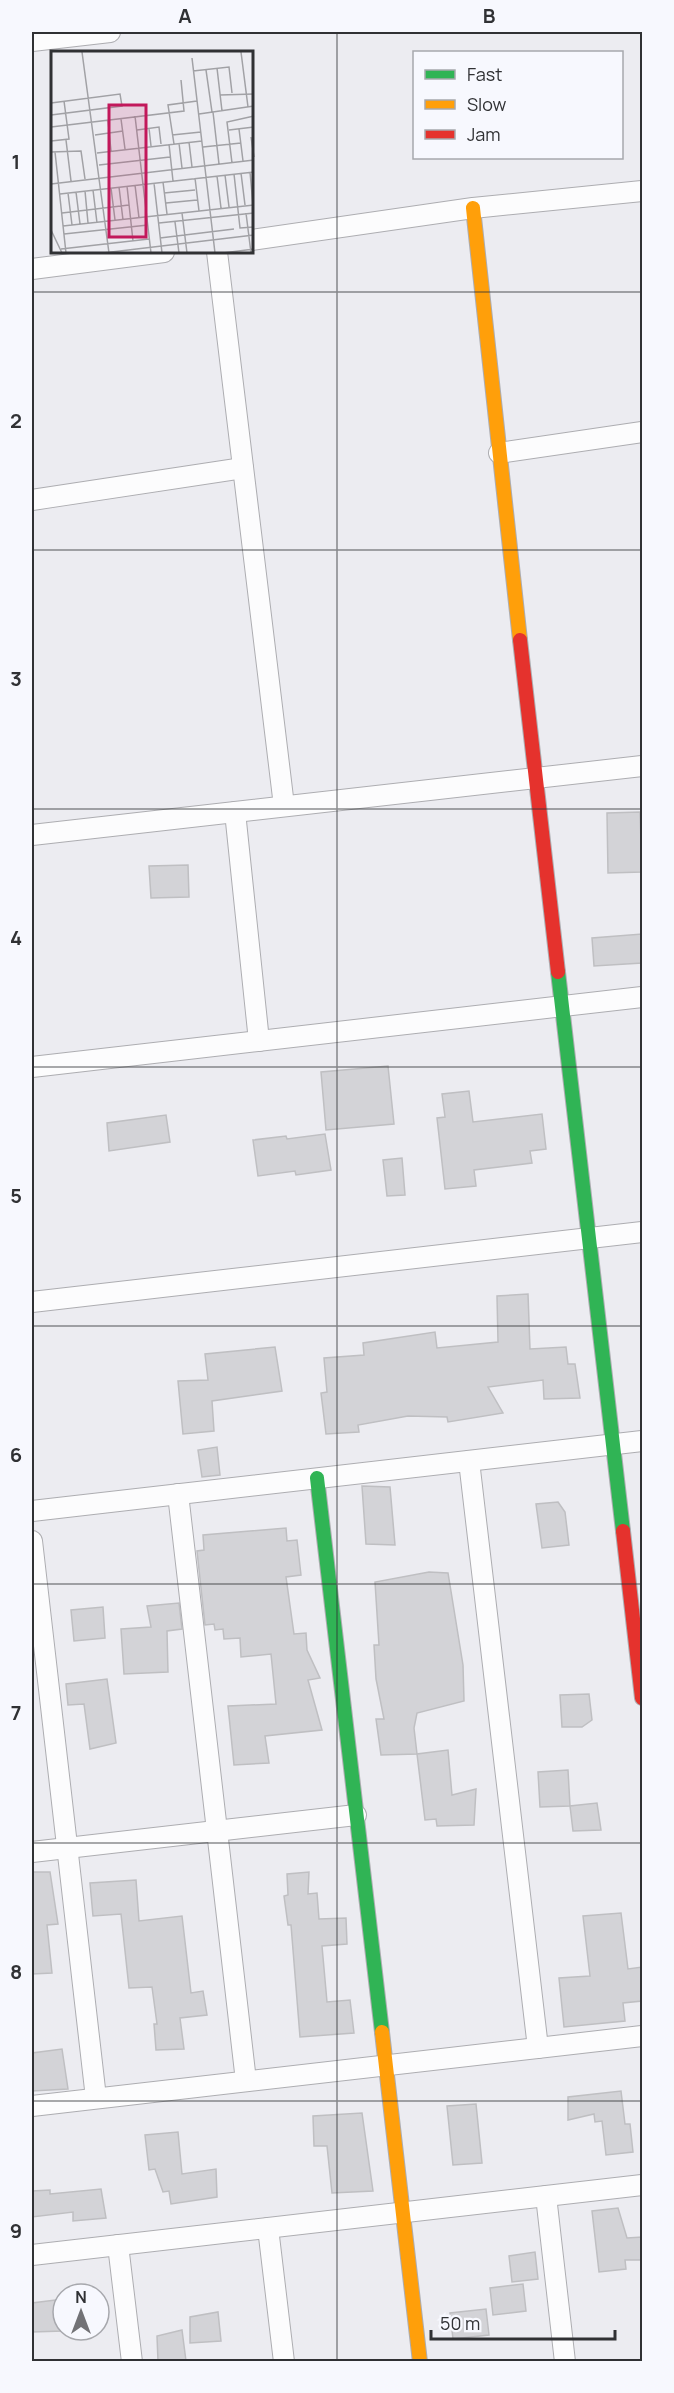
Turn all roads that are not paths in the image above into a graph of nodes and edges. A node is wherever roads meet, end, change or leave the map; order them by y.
1 (110, 32) edge
2 (32, 41) edge
3 (642, 191) edge
4 (473, 208) junction
5 (254, 240) edge
6 (148, 254) edge
7 (217, 254) edge
8 (32, 269) edge
9 (642, 432) edge
10 (499, 453) junction
11 (243, 468) junction
12 (32, 500) edge
13 (642, 766) edge
14 (534, 778) junction
15 (284, 806) junction
16 (235, 812) junction
17 (32, 830) edge
18 (642, 997) edge
19 (561, 1006) junction
20 (259, 1041) junction
21 (32, 1067) edge
22 (642, 1232) edge
23 (589, 1238) junction
24 (32, 1302) edge
25 (642, 1441) edge
26 (613, 1444) junction
27 (469, 1461) junction
28 (317, 1478) junction
29 (178, 1494) junction
30 (32, 1511) edge
31 (32, 1541) edge
32 (642, 1698) edge
33 (356, 1815) junction
34 (217, 1831) junction
35 (68, 1848) junction
36 (32, 1852) edge
37 (642, 2036) edge
38 (538, 2048) junction
39 (386, 2066) junction
40 (246, 2081) junction
41 (96, 2098) junction
42 (32, 2106) edge
43 (642, 2185) edge
44 (546, 2196) junction
45 (402, 2212) junction
46 (268, 2228) junction
47 (118, 2245) junction
48 (32, 2255) edge
49 (132, 2361) edge
50 (284, 2361) edge
51 (420, 2361) edge
52 (565, 2361) edge

1 - 2 street
3 - 4 street
4 - 5 street
4 - 10 street
6 - 8 street
7 - 11 street
9 - 10 street
10 - 14 street
11 - 12 street
11 - 15 street
13 - 14 street
14 - 15 street
14 - 19 street
15 - 16 street
16 - 17 street
16 - 20 street
18 - 19 street
19 - 20 street
19 - 23 street
20 - 21 street
22 - 23 street
23 - 24 street
23 - 26 street
25 - 26 street
26 - 27 street
26 - 32 street
27 - 28 street
27 - 38 street
28 - 29 street
28 - 33 street
29 - 30 street
29 - 34 street
31 - 35 street
33 - 34 street
33 - 39 street
34 - 35 street
34 - 40 street
35 - 36 street
35 - 41 street
37 - 38 street
38 - 39 street
39 - 40 street
39 - 45 street
40 - 41 street
41 - 42 street
43 - 44 street
44 - 45 street
44 - 52 street
45 - 46 street
45 - 51 street
46 - 47 street
46 - 50 street
47 - 48 street
47 - 49 street

